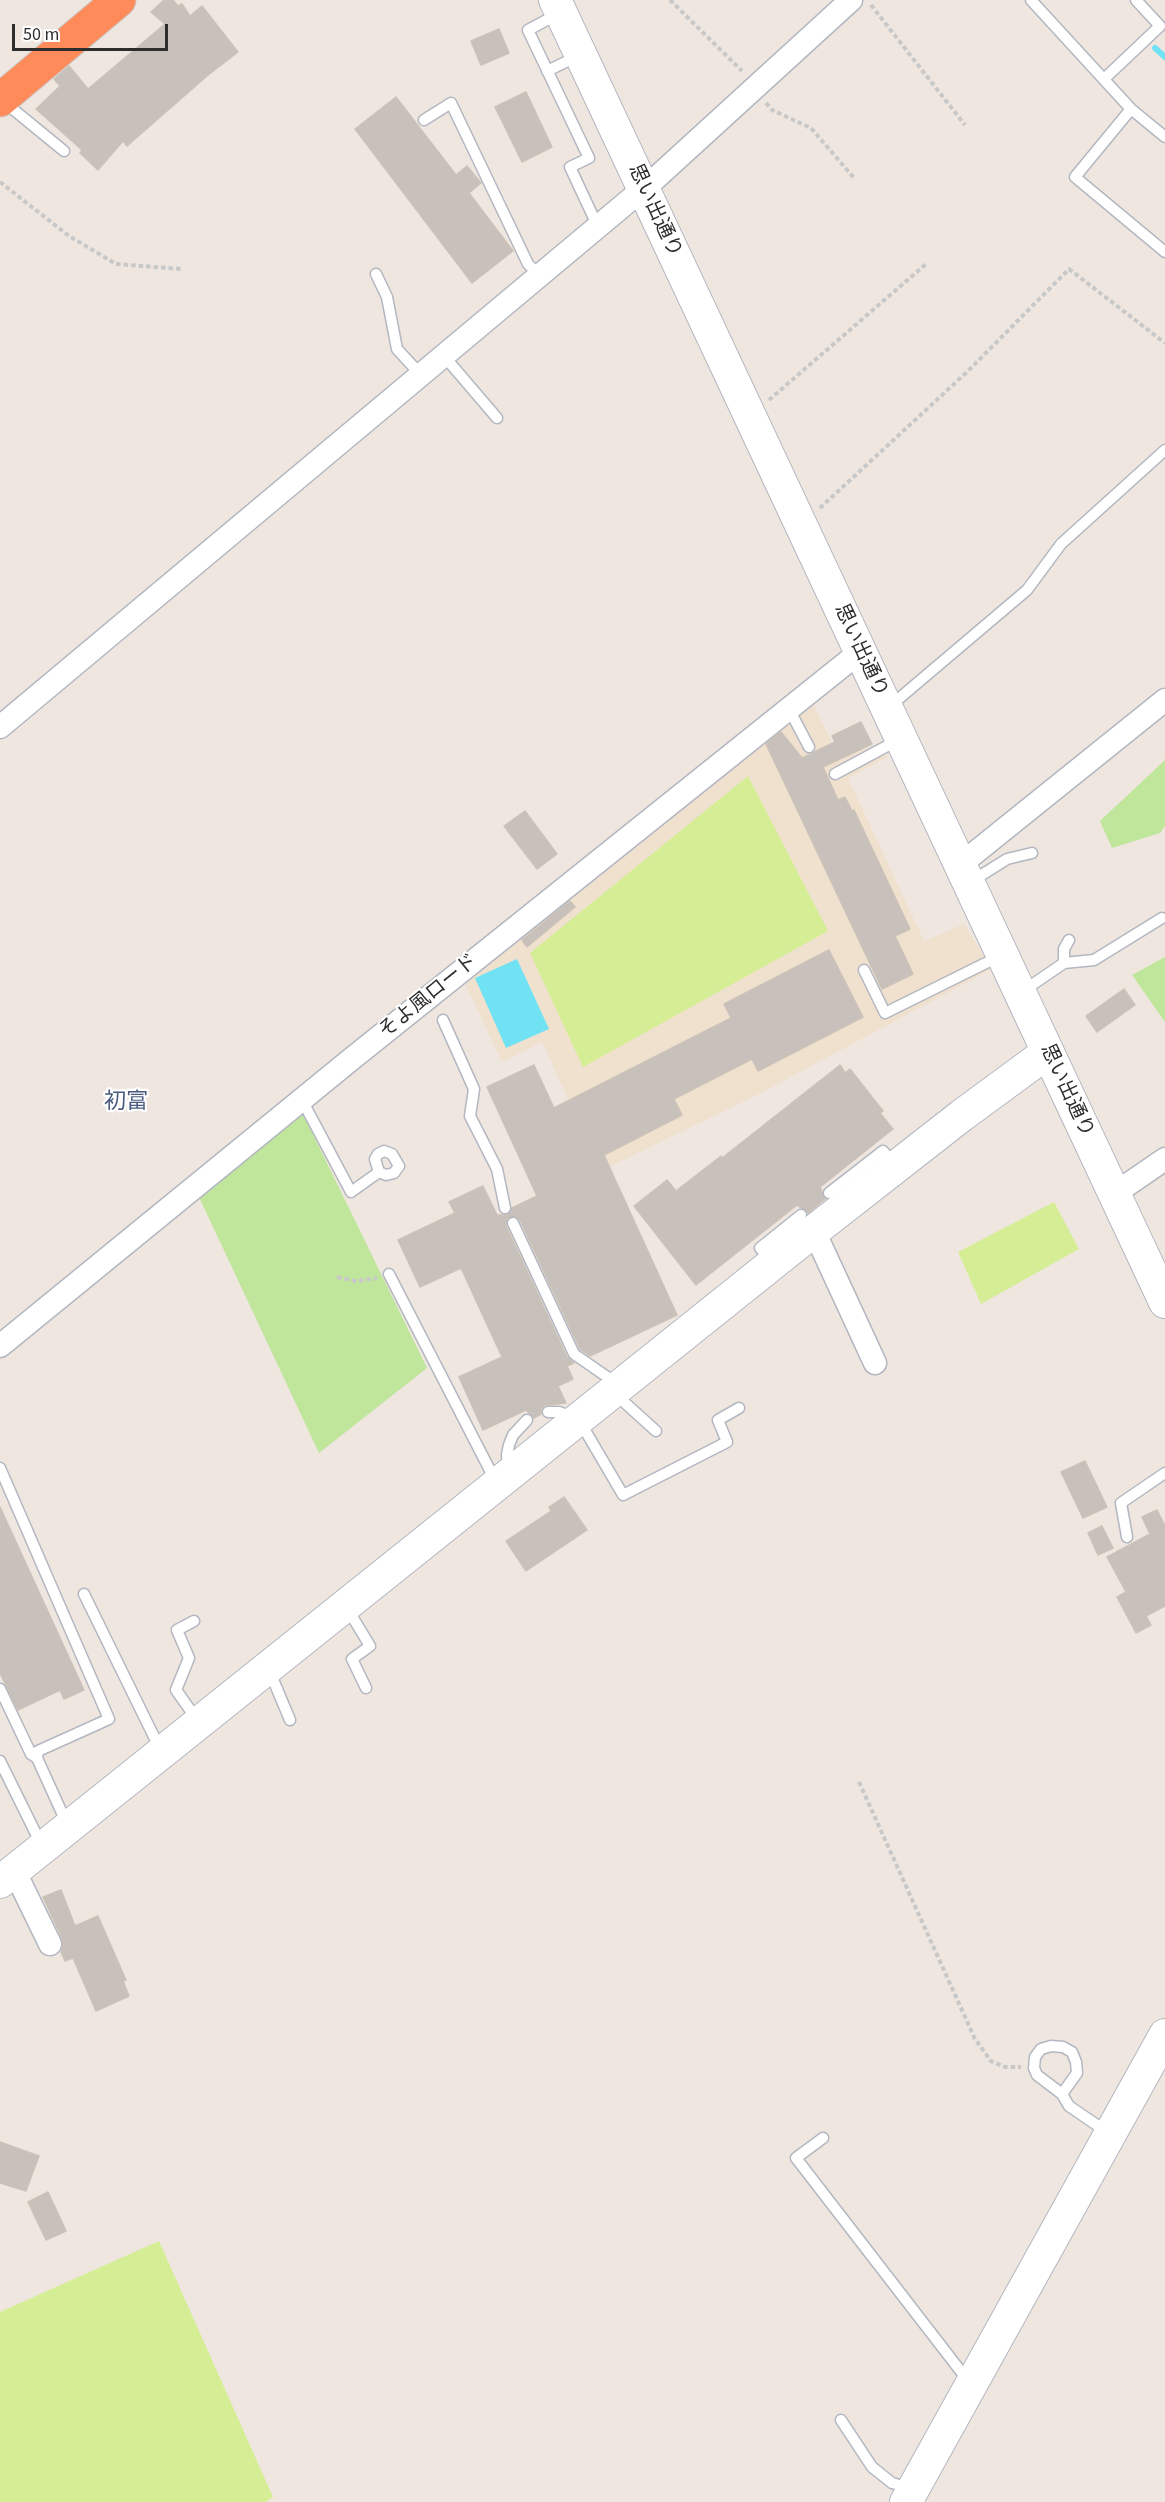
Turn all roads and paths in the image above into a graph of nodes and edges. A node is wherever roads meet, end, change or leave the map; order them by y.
1 (119, 0) edge
2 (670, 0) edge
3 (851, 0) edge
4 (867, 0) edge
5 (1031, 0) edge
6 (1136, 0) edge
7 (558, 6) edge
8 (581, 55) junction
9 (547, 71) junction
10 (1104, 79) junction
11 (756, 89) junction
12 (0, 100) edge
13 (1131, 109) junction
14 (424, 120) dead end
15 (965, 125) dead end
16 (1165, 137) edge
17 (64, 151) dead end
18 (854, 178) dead end
19 (0, 182) edge
20 (644, 188) junction
21 (598, 227) junction
22 (1165, 252) edge
23 (926, 264) dead end
24 (182, 269) dead end
25 (376, 274) dead end
26 (540, 276) junction
27 (1165, 343) edge
28 (444, 356) junction
29 (421, 375) junction
30 (750, 416) junction
31 (497, 418) dead end
32 (1165, 450) edge
33 (800, 522) junction
34 (861, 651) junction
35 (1165, 700) edge
36 (789, 709) junction
37 (887, 709) junction
38 (0, 727) edge
39 (900, 738) junction
40 (809, 747) dead end
41 (835, 774) dead end
42 (1032, 853) dead end
43 (965, 873) junction
44 (1162, 918) dead end
45 (1069, 940) dead end
46 (1002, 955) junction
47 (1064, 963) junction
48 (864, 970) dead end
49 (1020, 993) junction
50 (443, 1020) dead end
51 (1048, 1052) junction
52 (302, 1100) junction
53 (1165, 1159) edge
54 (896, 1167) junction
55 (379, 1172) dead end
56 (829, 1193) dead end
57 (1114, 1194) junction
58 (505, 1208) dead end
59 (513, 1223) dead end
60 (808, 1223) junction
61 (389, 1274) joint
62 (337, 1277) dead end
63 (1163, 1293) edge
64 (0, 1346) edge
65 (875, 1363) dead end
66 (617, 1390) junction
67 (740, 1408) dead end
68 (548, 1412) dead end
69 (527, 1420) dead end
70 (579, 1420) junction
71 (656, 1431) dead end
72 (0, 1468) edge
73 (1165, 1473) edge
74 (504, 1480) junction
75 (1127, 1537) dead end
76 (84, 1594) dead end
77 (345, 1605) junction
78 (194, 1621) dead end
79 (268, 1667) junction
80 (366, 1688) dead end
81 (0, 1689) edge
82 (290, 1720) dead end
83 (198, 1722) junction
84 (161, 1751) junction
85 (37, 1758) junction
86 (0, 1761) edge
87 (859, 1782) dead end
88 (68, 1827) junction
89 (43, 1847) junction
90 (7, 1876) edge
91 (50, 1944) dead end
92 (1165, 2036) edge
93 (1034, 2068) junction
94 (1062, 2094) junction
95 (1110, 2133) junction
96 (823, 2138) dead end
97 (971, 2385) junction
98 (841, 2420) dead end
99 (910, 2495) edge

1 - 12 highway
2 - 11 path
3 - 11 street
4 - 15 path
5 - 10 lane
6 - 10 lane
7 - 8 street, 思い出通り
7 - 9 lane
8 - 9 lane
8 - 20 street, 思い出通り
9 - 21 lane
10 - 13 lane
11 - 18 path
11 - 20 street
12 - 17 lane
13 - 16 lane
13 - 22 lane
14 - 26 lane
19 - 24 path
20 - 21 street
20 - 30 street, 思い出通り
21 - 26 street
23 - 30 path
25 - 29 lane
26 - 28 street
27 - 33 path
28 - 29 street
28 - 31 lane
29 - 38 street
30 - 33 street, 思い出通り
32 - 37 lane
33 - 34 street, 思い出通り
34 - 36 street, そよ風ロード
34 - 37 street, 思い出通り
35 - 43 street
36 - 40 lane
36 - 52 street, そよ風ロード
37 - 39 street, 思い出通り
39 - 41 lane
39 - 43 street, 思い出通り
42 - 43 lane
43 - 46 street, 思い出通り
44 - 47 lane
45 - 47 lane
46 - 48 lane
46 - 49 street, 思い出通り
47 - 49 lane
49 - 51 street, 思い出通り
50 - 58 lane
51 - 54 street
51 - 57 street, 思い出通り
52 - 55 lane
52 - 64 street, そよ風ロード
53 - 57 street
54 - 56 lane
54 - 60 street
57 - 63 street, 思い出通り
59 - 66 lane
60 - 65 street
60 - 66 street
61 - 62 path
61 - 74 lane
66 - 70 street
66 - 71 lane
67 - 70 lane
68 - 70 lane
69 - 74 lane
70 - 74 street
72 - 85 lane
73 - 75 lane
74 - 77 street
76 - 84 lane
77 - 79 street
77 - 80 lane
78 - 83 lane
79 - 82 lane
79 - 83 street
81 - 85 lane
83 - 84 street
84 - 88 street
85 - 88 lane
86 - 89 lane
87 - 93 path
88 - 89 street
89 - 90 street
90 - 91 street
92 - 95 street
93 - 94 lane
93 - 94 lane
94 - 95 lane
95 - 97 street
96 - 97 lane
97 - 99 street
98 - 99 lane

